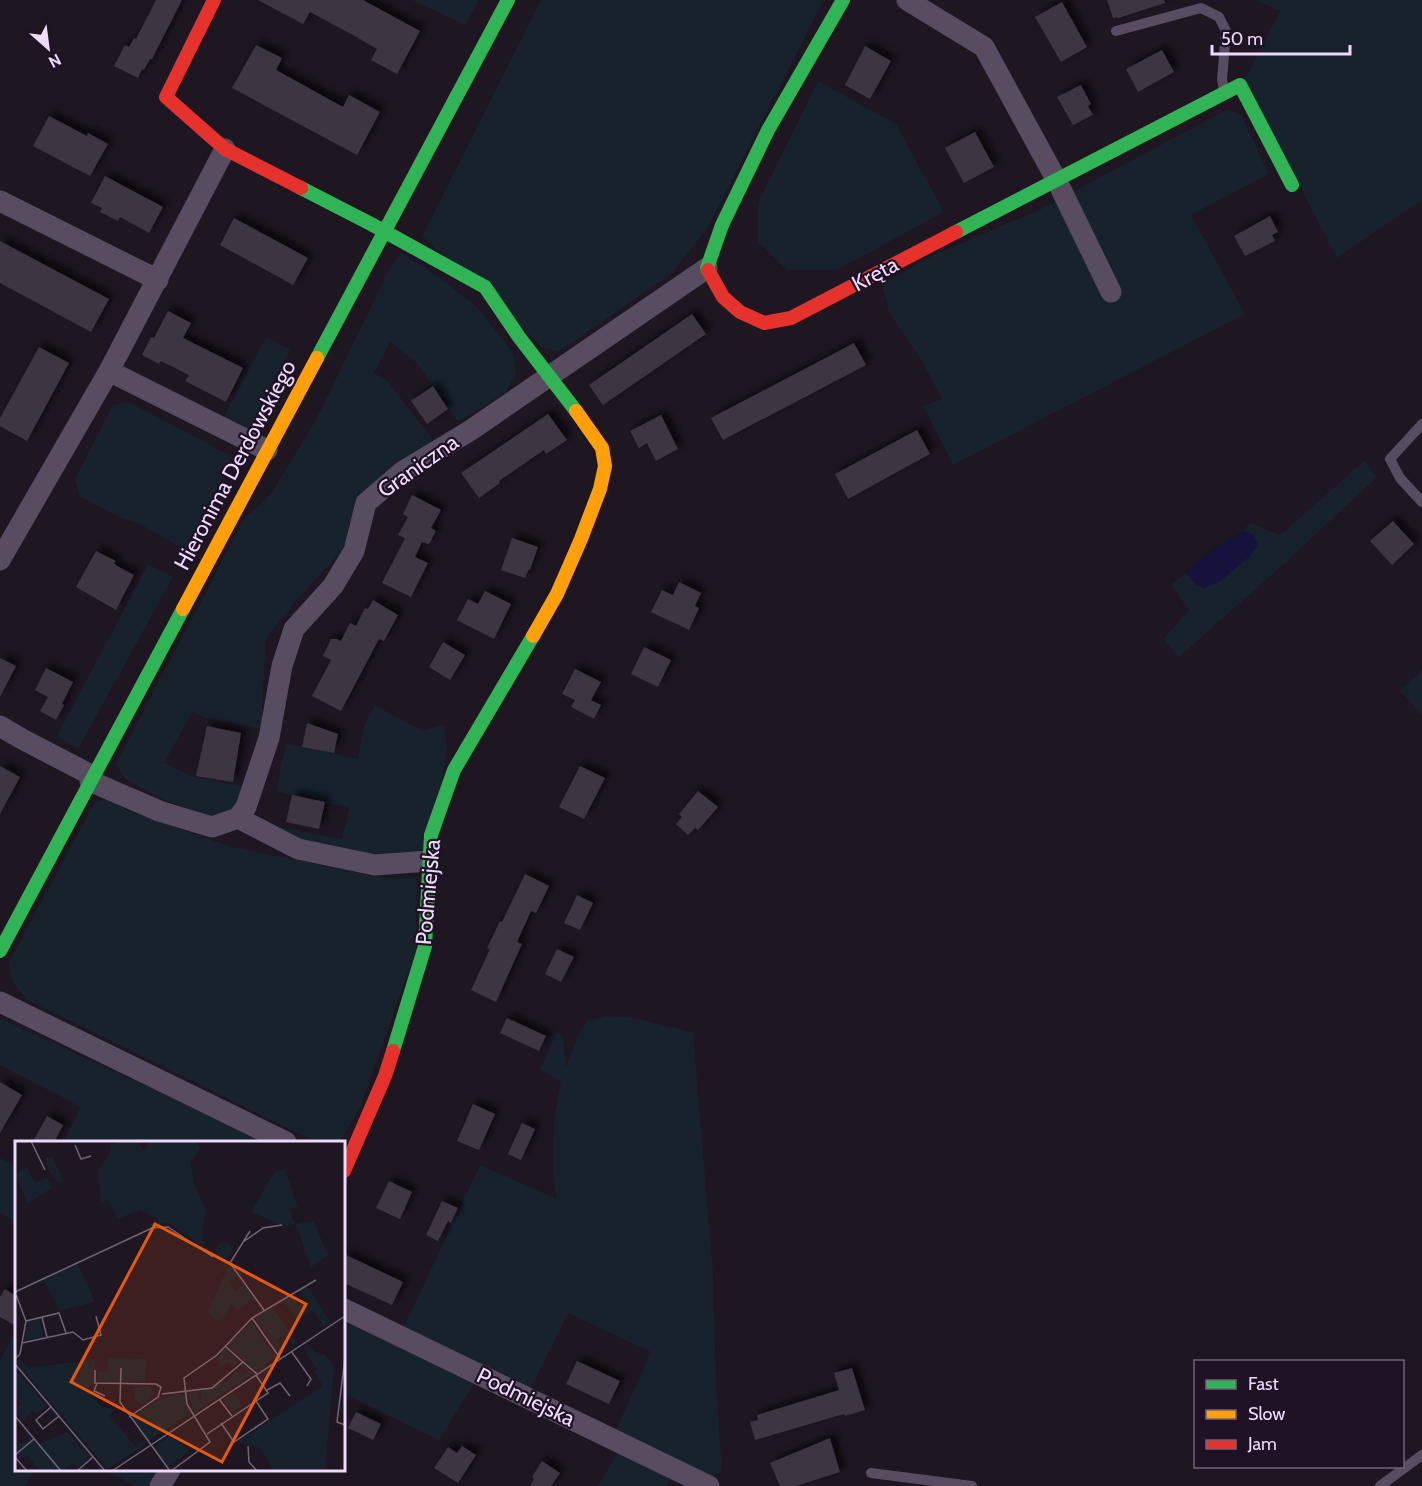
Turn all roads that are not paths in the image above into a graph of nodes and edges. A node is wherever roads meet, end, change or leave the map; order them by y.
1 (214, 0) edge
2 (508, 0) edge
3 (843, 0) edge
4 (907, 0) edge
5 (1116, 31) dead end
6 (1225, 92) junction
7 (225, 149) junction
8 (1056, 179) junction
9 (1292, 185) dead end
10 (0, 201) edge
11 (384, 231) junction
12 (707, 268) junction
13 (158, 280) junction
14 (1111, 292) dead end
15 (109, 371) junction
16 (549, 376) junction
17 (1422, 424) edge
18 (267, 450) junction
19 (1422, 501) edge
20 (0, 560) edge
21 (0, 726) edge
22 (92, 778) junction
23 (238, 819) junction
24 (429, 861) junction
25 (0, 951) edge
26 (0, 1002) edge
27 (282, 1141) edge
28 (345, 1169) edge
29 (345, 1309) edge
30 (1422, 1455) edge
31 (169, 1471) edge
32 (871, 1473) dead end
33 (160, 1486) edge
34 (710, 1486) edge
35 (972, 1486) edge
36 (1380, 1486) edge

1 - 7 street
2 - 11 street, Hieronima Derdowskiego
3 - 12 street
4 - 8 street
5 - 6 lane
6 - 8 street, Kręta
6 - 9 street
7 - 11 street
7 - 13 street
8 - 12 street, Kręta
8 - 14 street
10 - 13 street
11 - 16 street
11 - 18 street, Hieronima Derdowskiego
12 - 16 street
13 - 15 street
15 - 18 street
15 - 20 street
16 - 23 street, Graniczna
16 - 24 street, Podmiejska
17 - 19 lane
18 - 22 street, Hieronima Derdowskiego
21 - 22 street
22 - 23 street
22 - 25 street, Hieronima Derdowskiego
23 - 24 street
24 - 28 street, Podmiejska
26 - 27 street
29 - 34 street, Podmiejska
30 - 36 lane
31 - 33 street
32 - 35 lane

